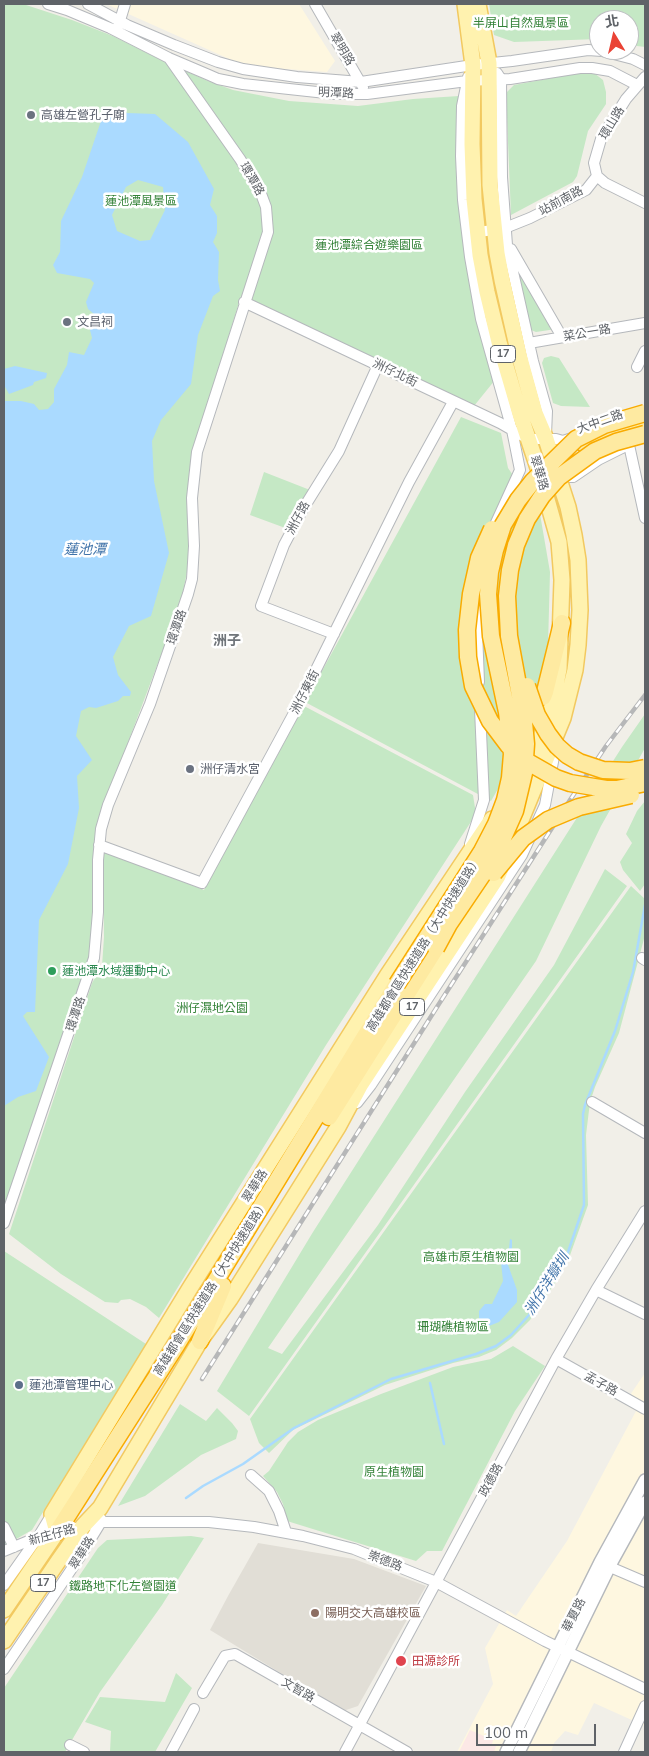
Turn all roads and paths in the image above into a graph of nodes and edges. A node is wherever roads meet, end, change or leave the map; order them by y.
1 (48, 4) edge
2 (88, 4) edge
3 (125, 4) edge
4 (315, 4) edge
5 (465, 4) edge
6 (478, 4) edge
7 (118, 26) junction
8 (174, 45) junction
9 (169, 58) junction
10 (490, 62) junction
11 (645, 65) edge
12 (471, 75) junction
13 (645, 77) edge
14 (495, 79) junction
15 (361, 82) junction
16 (637, 85) junction
17 (367, 94) junction
18 (597, 176) junction
19 (645, 202) edge
20 (500, 229) junction
21 (472, 233) junction
22 (507, 245) junction
23 (244, 302) junction
24 (645, 323) edge
25 (562, 337) junction
26 (529, 343) junction
27 (645, 351) edge
28 (378, 365) junction
29 (637, 367) dead end
30 (454, 402) junction
31 (645, 407) edge
32 (645, 413) edge
33 (645, 425) edge
34 (512, 430) junction
35 (645, 434) edge
36 (589, 435) junction
37 (528, 438) junction
38 (551, 439) junction
39 (645, 439) edge
40 (629, 445) junction
41 (598, 453) dead end
42 (553, 460) junction
43 (520, 470) junction
44 (540, 477) junction
45 (562, 477) junction
46 (645, 516) edge
47 (508, 615) junction
48 (562, 623) junction
49 (334, 634) junction
50 (645, 768) edge
51 (645, 783) edge
52 (645, 791) edge
53 (99, 845) junction
54 (463, 862) junction
55 (436, 948) junction
56 (592, 1102) dead end
57 (645, 1133) edge
58 (645, 1211) edge
59 (4, 1224) edge
60 (596, 1290) junction
61 (645, 1314) edge
62 (200, 1341) junction
63 (556, 1359) junction
64 (645, 1409) edge
65 (251, 1475) dead end
66 (645, 1480) edge
67 (645, 1502) edge
68 (52, 1514) junction
69 (100, 1515) junction
70 (83, 1526) junction
71 (4, 1527) edge
72 (57, 1532) junction
73 (286, 1532) junction
74 (38, 1537) junction
75 (14, 1547) junction
76 (4, 1551) edge
77 (605, 1564) junction
78 (436, 1582) junction
79 (645, 1582) edge
80 (4, 1585) edge
81 (4, 1610) edge
82 (4, 1641) edge
83 (562, 1650) junction
84 (4, 1669) edge
85 (645, 1689) edge
86 (203, 1693) dead end
87 (645, 1706) edge
88 (194, 1709) dead end
89 (360, 1725) junction
90 (70, 1745) dead end
91 (347, 1751) edge
92 (84, 1752) edge
93 (171, 1752) edge
94 (407, 1752) edge
95 (506, 1752) edge
96 (519, 1752) edge
97 (624, 1752) edge

1 - 7 street, 明潭路
2 - 7 street, 明潭路
3 - 7 street
4 - 15 street, 翠明路
5 - 12 main road, 翠華路 / 17
6 - 10 main road, 翠華路 / 17
7 - 8 street, 明潭路
7 - 9 street, 明潭路
8 - 9 street
8 - 15 street, 明潭路
9 - 17 street, 明潭路
9 - 23 street, 環潭路
10 - 11 street, 明潭路
10 - 12 street, 明潭路
10 - 14 main road, 翠華路 / 17
12 - 14 street, 明潭路
12 - 15 street, 明潭路
12 - 17 street, 明潭路
12 - 21 main road, 翠華路 / 17
13 - 16 street, 環山路
14 - 16 street, 明潭路
14 - 20 main road, 翠華路 / 17
15 - 17 street, 翠明路
16 - 18 street, 環山路
18 - 19 street
18 - 20 street, 站前南路
20 - 21 street, 站前南路
20 - 22 street, 翠華路
20 - 38 main road, 翠華路 / 17
21 - 34 street, 翠華路
21 - 37 main road, 翠華路 / 17
22 - 25 street
22 - 26 street, 翠華路
23 - 28 street, 洲仔北街
23 - 53 street, 環潭路
24 - 25 street, 菜公一路
25 - 26 street, 菜公一路
26 - 38 street, 翠華路
27 - 29 street
28 - 30 street, 洲仔北街
28 - 49 street, 洲仔路
30 - 34 street, 洲仔北街
30 - 49 street, 洲仔東街
31 - 38 street, 大中二路
32 - 36 highway, 高雄都會區快速道路（大中快速道路）, bridge
33 - 36 highway
33 - 48 highway
34 - 37 street, 洲仔北街
34 - 43 street, 翠華路
35 - 47 highway, 高雄都會區快速道路（大中快速道路）, bridge
36 - 38 street
36 - 42 highway
36 - 51 highway, bridge
36 - 72 highway, 高雄都會區快速道路（大中快速道路）, bridge
37 - 38 street, 洲仔北街
37 - 44 main road, 翠華路 / 17
38 - 42 main road, 翠華路 / 17
39 - 40 street
40 - 45 street
40 - 46 street
41 - 45 street
42 - 44 highway
42 - 45 main road, 翠華路 / 17
43 - 44 street
43 - 54 street, 翠華路
44 - 45 street
44 - 48 main road, 翠華路 / 17
45 - 62 main road, 翠華路 / 17
47 - 50 highway, bridge
47 - 55 highway, 高雄都會區快速道路（大中快速道路）, bridge
48 - 54 main road, 翠華路 / 17
49 - 53 street, 洲仔東街
52 - 55 highway, bridge
53 - 59 street, 環潭路
54 - 68 main road, 翠華路 / 17
55 - 62 highway, 高雄都會區快速道路（大中快速道路）
56 - 57 street
58 - 60 street, 政德路
60 - 61 street
60 - 63 street, 政德路
62 - 69 main road, 翠華路 / 17
63 - 64 street, 孟子路
63 - 78 street, 政德路
65 - 73 street
66 - 77 street, 華夏路
67 - 77 street, 華夏路
68 - 72 main road
68 - 74 street, 翠華路
69 - 70 main road, 翠華路 / 17
69 - 73 street, 崇德路
69 - 84 street, 翠華路
70 - 72 street, 新庄仔路
70 - 82 main road, 翠華路 / 17
71 - 75 street
72 - 74 street, 新庄仔路
72 - 81 main road, 17
73 - 78 street, 崇德路
74 - 75 street, 新庄仔路
74 - 80 street, 翠華路
75 - 76 street, 新庄仔路
77 - 79 street
77 - 83 street, 華夏路
78 - 83 street, 崇德路
78 - 89 street, 政德路
83 - 85 street, 崇德路
83 - 95 street, 華夏路
83 - 96 street, 華夏路
86 - 89 street, 文智路
87 - 97 street
88 - 93 street
89 - 91 street, 政德路
89 - 94 street, 文智路
90 - 92 street

